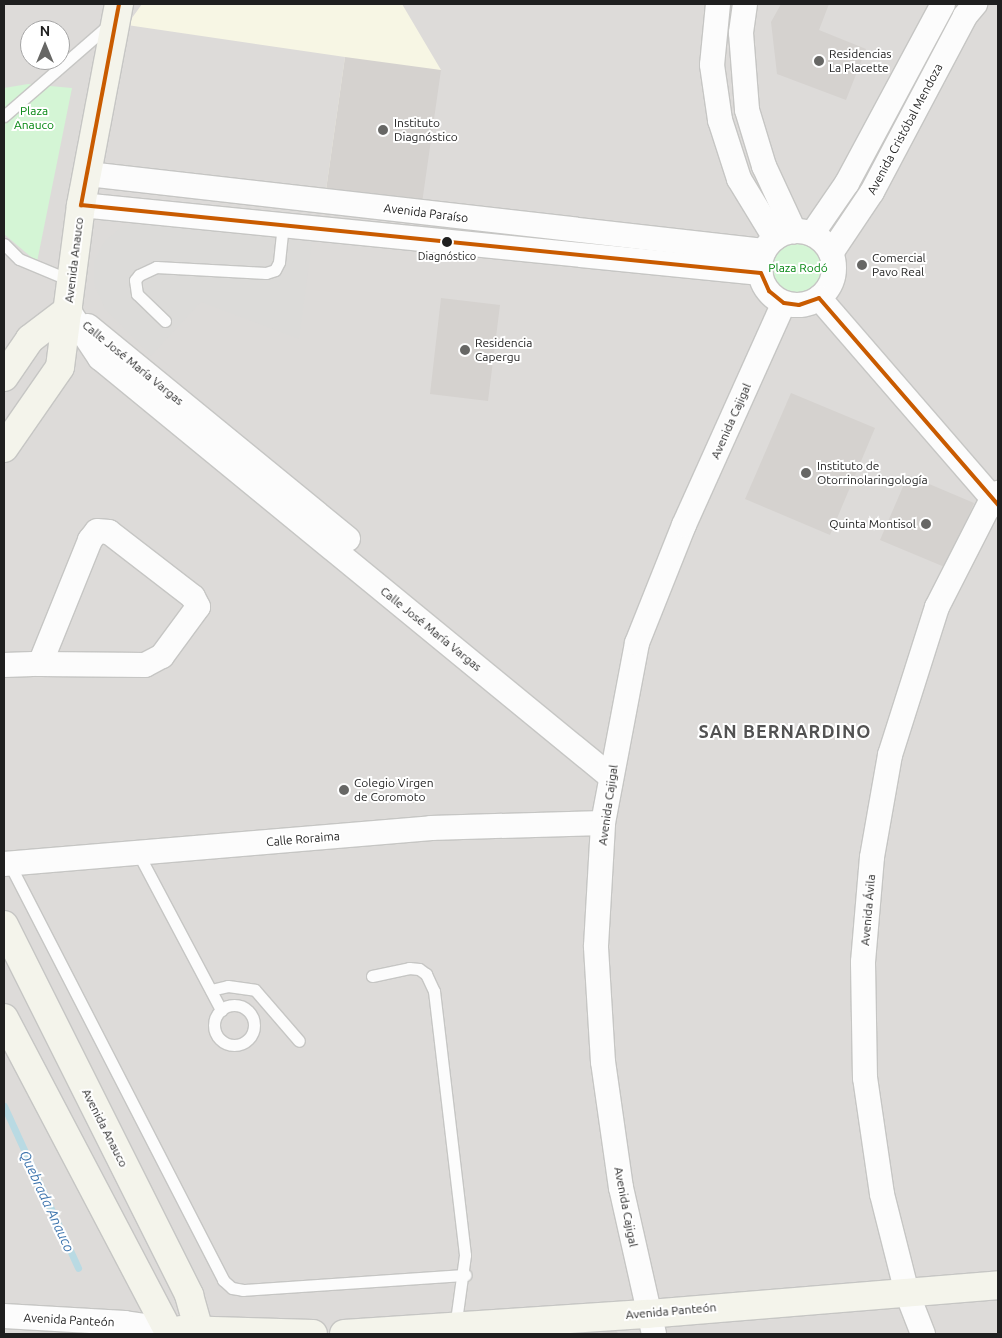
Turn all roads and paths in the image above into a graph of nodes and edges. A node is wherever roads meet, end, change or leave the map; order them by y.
1 (718, 4) edge
2 (745, 4) edge
3 (943, 4) edge
4 (975, 4) edge
5 (118, 11) edge
6 (4, 116) edge
7 (88, 174) junction
8 (81, 205) junction
9 (283, 225) junction
10 (4, 244) edge
11 (781, 246) junction
12 (831, 253) junction
13 (72, 281) junction
14 (819, 298) junction
15 (784, 303) junction
16 (68, 310) junction
17 (165, 321) dead end
18 (4, 377) edge
19 (4, 448) edge
20 (996, 500) edge
21 (40, 664) junction
22 (4, 666) edge
23 (612, 767) junction
24 (603, 823) junction
25 (138, 853) junction
26 (6, 863) edge
27 (4, 925) edge
28 (372, 976) dead end
29 (211, 990) junction
30 (222, 1010) dead end
31 (4, 1018) edge
32 (300, 1040) dead end
33 (464, 1275) junction
34 (998, 1285) edge
35 (907, 1293) junction
36 (4, 1316) edge
37 (651, 1324) edge
38 (455, 1331) edge
39 (167, 1332) edge
40 (200, 1333) edge
41 (313, 1334) edge
42 (344, 1334) edge
43 (923, 1334) edge

1 - 11 street
2 - 11 street
3 - 11 street
4 - 12 street, Avenida Cristóbal Mendoza
5 - 6 lane
5 - 7 main road, Avenida Anauco
7 - 8 main road, Avenida Anauco
7 - 11 street, Avenida Paraíso
8 - 9 street, Avenida Paraíso
8 - 13 main road, Avenida Anauco
9 - 11 street, Avenida Paraíso
9 - 17 lane
10 - 13 lane
11 - 12 street
11 - 15 street
12 - 14 street
13 - 16 main road, Avenida Anauco
14 - 15 street
14 - 20 street
15 - 23 street, Avenida Cajigal
16 - 18 main road, Avenida Anauco
16 - 19 main road, Avenida Anauco
16 - 23 street, Calle José María Vargas
20 - 35 street, Avenida Ávila
21 - 21 street
21 - 22 street
23 - 24 street, Avenida Cajigal
24 - 25 street, Calle Roraima
24 - 37 street, Avenida Cajigal
25 - 26 street, Calle Roraima
25 - 29 lane
26 - 33 lane
27 - 40 main road, Avenida Anauco
28 - 33 lane
29 - 30 lane
29 - 32 lane
31 - 39 main road
33 - 38 lane
34 - 35 main road, Avenida Panteón
35 - 37 main road, Avenida Panteón
35 - 43 street, Avenida Ávila
36 - 39 street, Avenida Panteón
37 - 38 main road, Avenida Panteón
38 - 42 main road, Avenida Panteón
39 - 40 main road, Avenida Panteón
40 - 41 main road, Avenida Panteón

